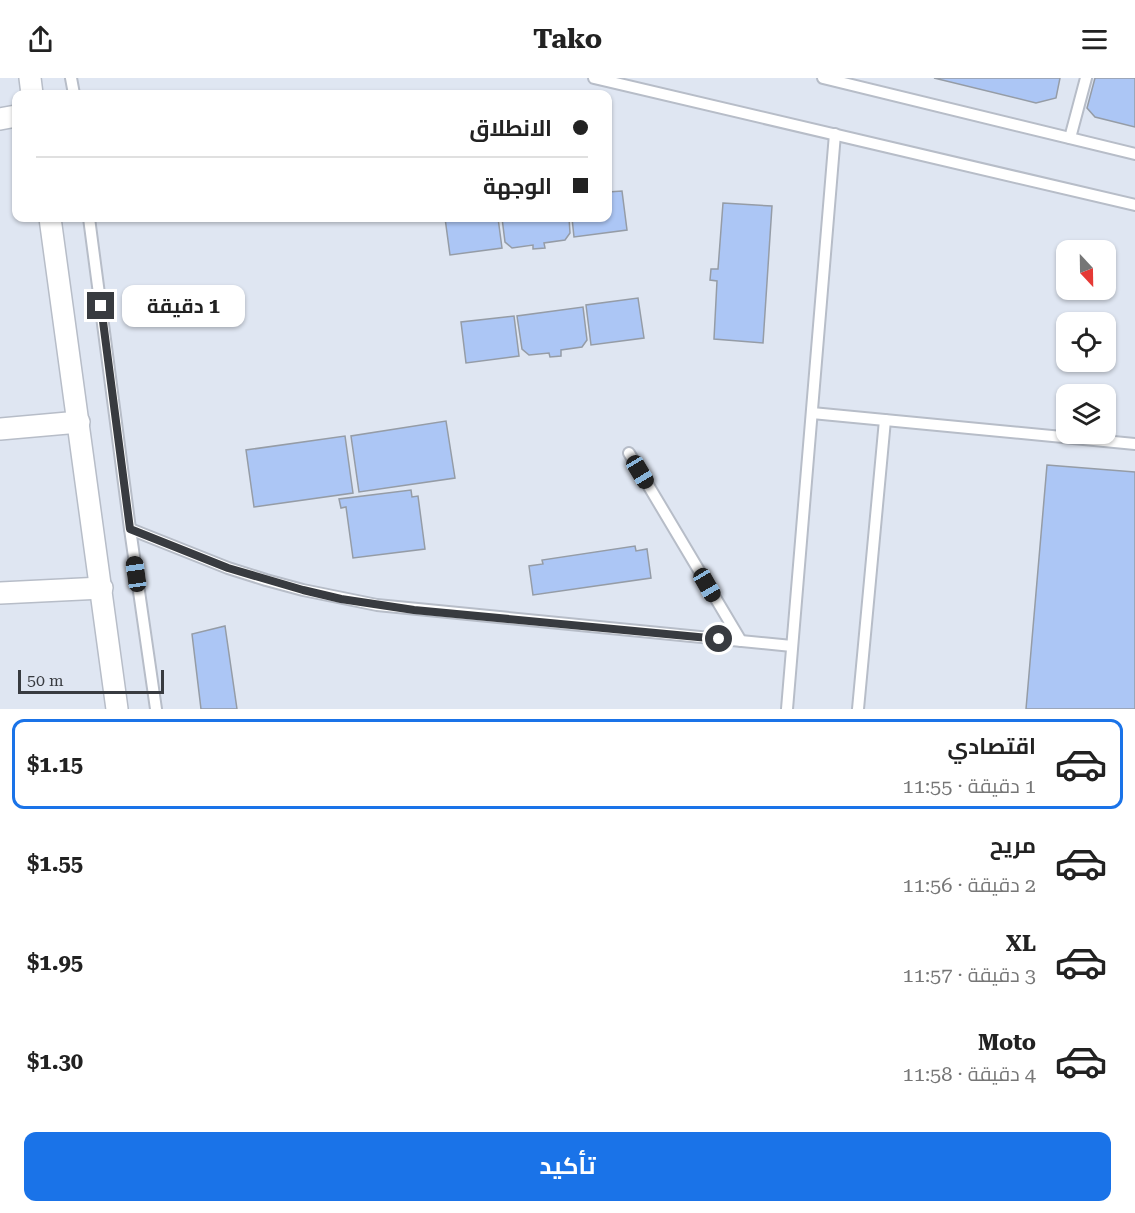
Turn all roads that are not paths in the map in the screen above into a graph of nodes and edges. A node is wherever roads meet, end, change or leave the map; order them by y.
1 (594, 78) edge
2 (823, 78) edge
3 (1086, 78) edge
4 (835, 134) junction
5 (1070, 138) junction
6 (1135, 154) edge
7 (1135, 206) edge
8 (51, 222) edge
9 (90, 222) edge
10 (812, 413) junction
11 (885, 420) junction
12 (79, 422) junction
13 (0, 429) edge
14 (1135, 444) edge
15 (629, 453) dead end
16 (130, 529) junction
17 (102, 588) junction
18 (0, 593) edge
19 (741, 641) junction
20 (792, 646) junction
21 (117, 709) edge
22 (156, 709) edge
23 (787, 709) edge
24 (858, 709) edge

1 - 4 lane
2 - 5 lane
3 - 5 lane
4 - 7 lane
4 - 10 lane
5 - 6 lane
8 - 12 street
9 - 16 lane
10 - 11 lane
10 - 20 lane
11 - 14 lane
11 - 24 lane
12 - 13 street
12 - 17 street
15 - 19 lane
16 - 19 lane
16 - 22 lane
17 - 18 street
17 - 21 street
19 - 20 lane
20 - 23 lane

